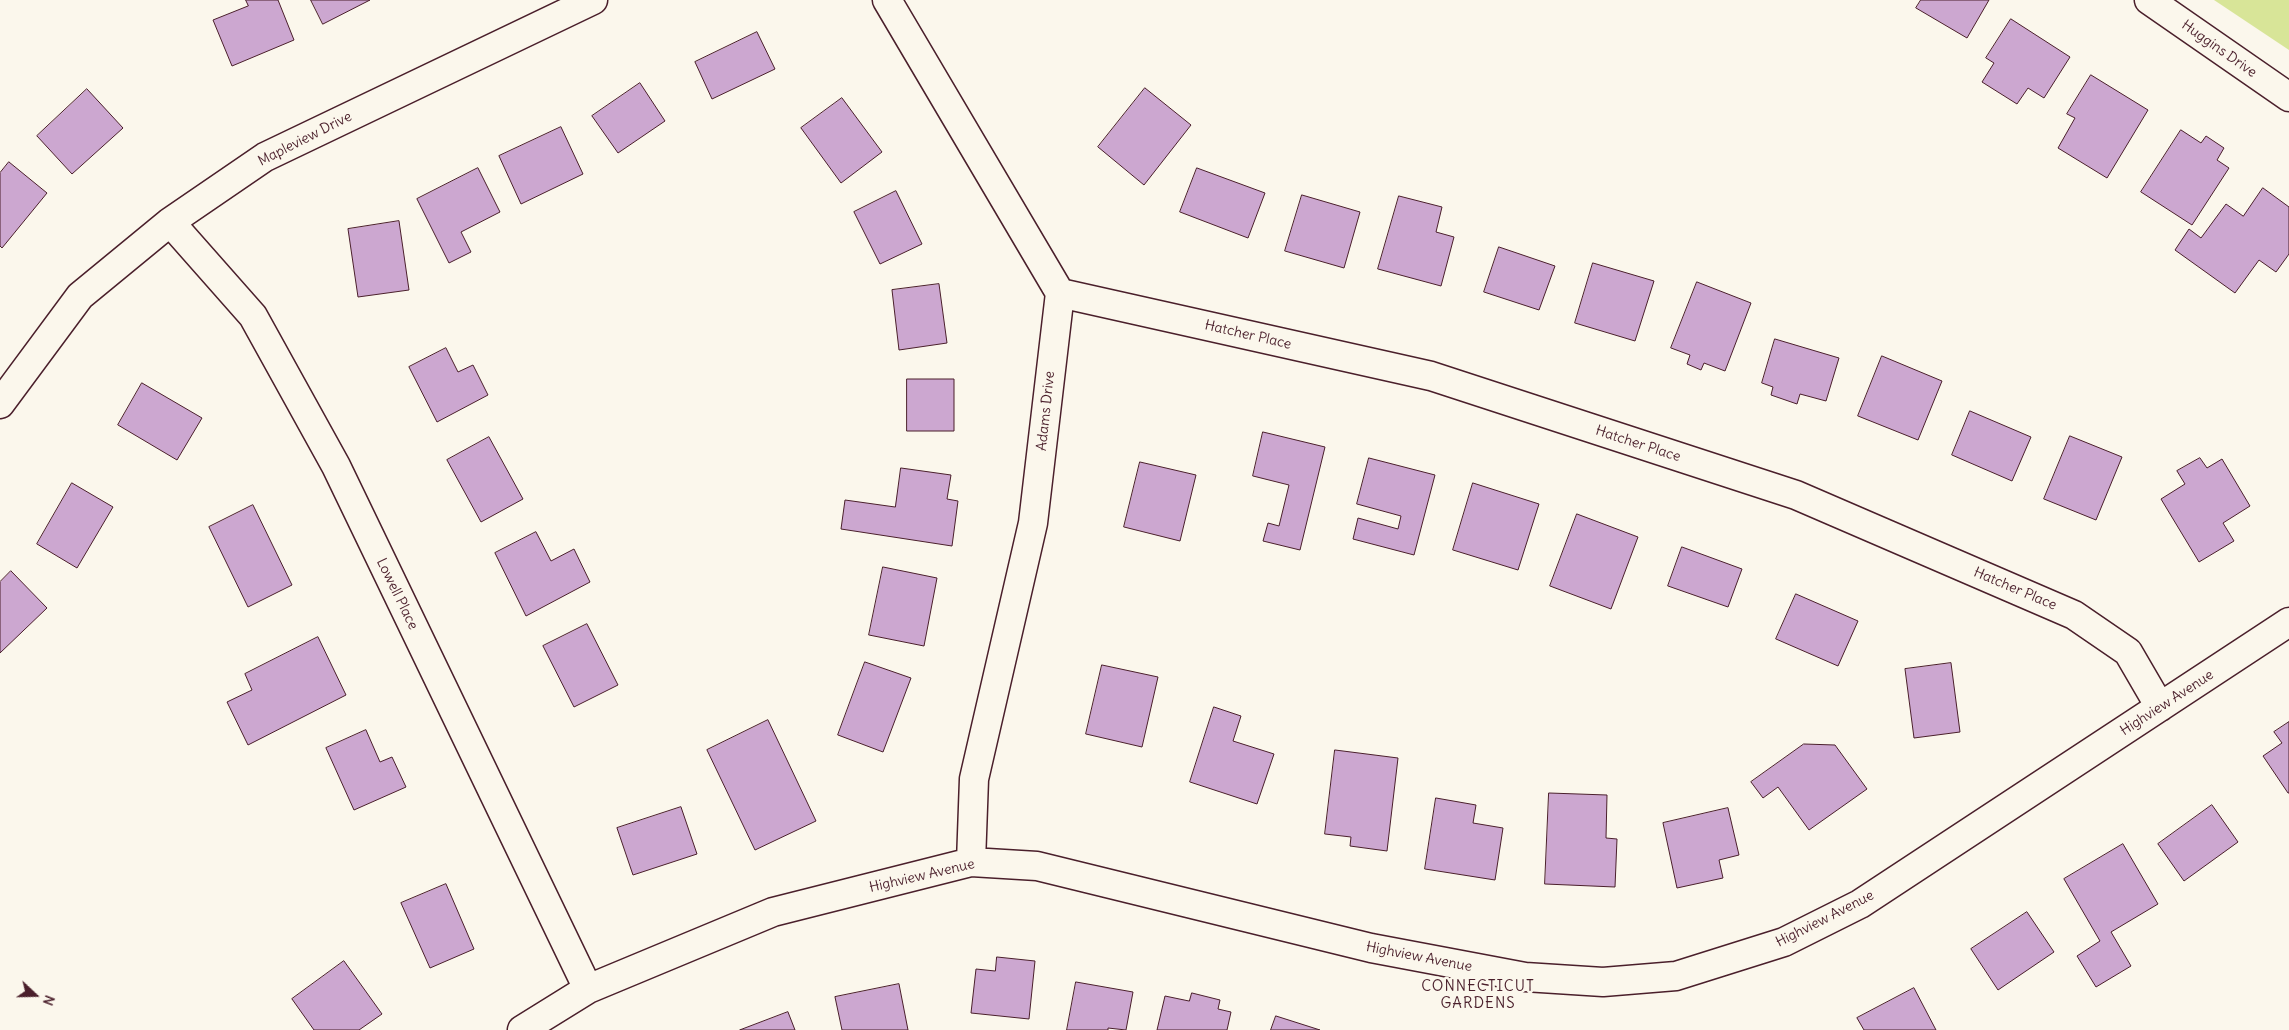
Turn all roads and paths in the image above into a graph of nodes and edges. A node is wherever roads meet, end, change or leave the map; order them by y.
1 (592, 0) edge
2 (887, 0) edge
3 (2149, 0) edge
4 (2289, 97) edge
5 (170, 222) junction
6 (1060, 293) junction
7 (0, 404) edge
8 (2289, 622) edge
9 (2160, 708) junction
10 (972, 862) junction
11 (588, 988) junction
12 (522, 1030) edge

1 - 5 street, Mapleview Drive
2 - 6 street
3 - 4 street, Huggins Drive
5 - 7 street, Mapleview Drive
5 - 11 street, Lowell Place
6 - 9 street, Hatcher Place
6 - 10 street, Adams Drive
8 - 9 street, Highview Avenue
9 - 10 street, Highview Avenue
10 - 11 street, Highview Avenue
11 - 12 street, Highview Avenue

